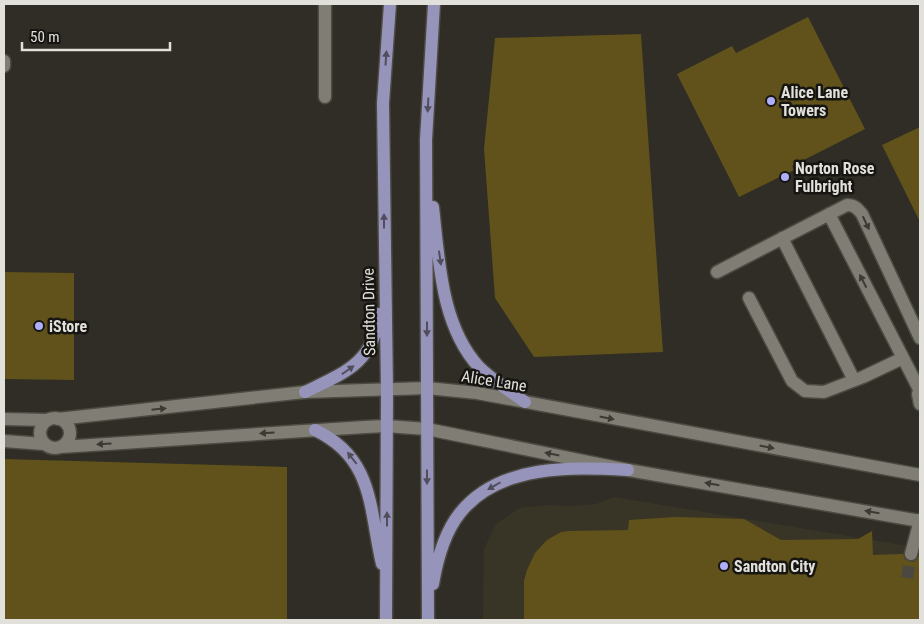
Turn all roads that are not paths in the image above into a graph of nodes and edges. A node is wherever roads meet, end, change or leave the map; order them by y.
1 (325, 4) edge
2 (390, 4) edge
3 (434, 4) edge
4 (4, 60) edge
5 (4, 66) edge
6 (325, 97) dead end
7 (426, 140) junction
8 (829, 214) junction
9 (782, 238) junction
10 (384, 270) junction
11 (717, 272) dead end
12 (749, 298) dead end
13 (920, 338) edge
14 (903, 358) junction
15 (859, 378) junction
16 (427, 388) junction
17 (920, 388) edge
18 (387, 390) junction
19 (305, 392) junction
20 (524, 402) junction
21 (920, 404) edge
22 (4, 419) edge
23 (53, 419) junction
24 (386, 426) junction
25 (426, 429) junction
26 (315, 430) junction
27 (4, 441) edge
28 (44, 444) junction
29 (61, 447) junction
30 (628, 470) junction
31 (920, 475) edge
32 (920, 520) edge
33 (911, 554) tunnel mouth
34 (387, 588) junction
35 (427, 615) edge
36 (386, 620) edge

1 - 6 street
10 -> 2 main road, Sandton Drive
3 -> 7 main road
4 - 5 street
7 -> 16 main road
7 -> 20 main road
8 - 9 street
8 -> 13 street
14 -> 8 street
9 - 11 street
9 - 15 street
10 - 18 main road, Sandton Drive
19 -> 10 main road
12 - 15 street
14 - 15 street
14 - 17 street
16 - 18 street, Alice Lane
16 - 20 street, Alice Lane
16 - 25 main road
17 - 21 street
18 - 19 street, Alice Lane
18 - 24 main road, Sandton Drive
23 -> 19 street, Alice Lane
20 -> 31 street, Alice Lane
22 - 23 street, Alice Lane
23 - 28 street
23 - 29 street
24 - 25 street
24 - 26 street
34 -> 24 main road, Sandton Drive
30 -> 25 street
25 -> 35 main road
26 -> 29 street
34 -> 26 main road
27 - 28 street
28 - 29 street
32 -> 30 street
30 -> 35 main road
32 - 33 street
34 - 36 main road, Sandton Drive

